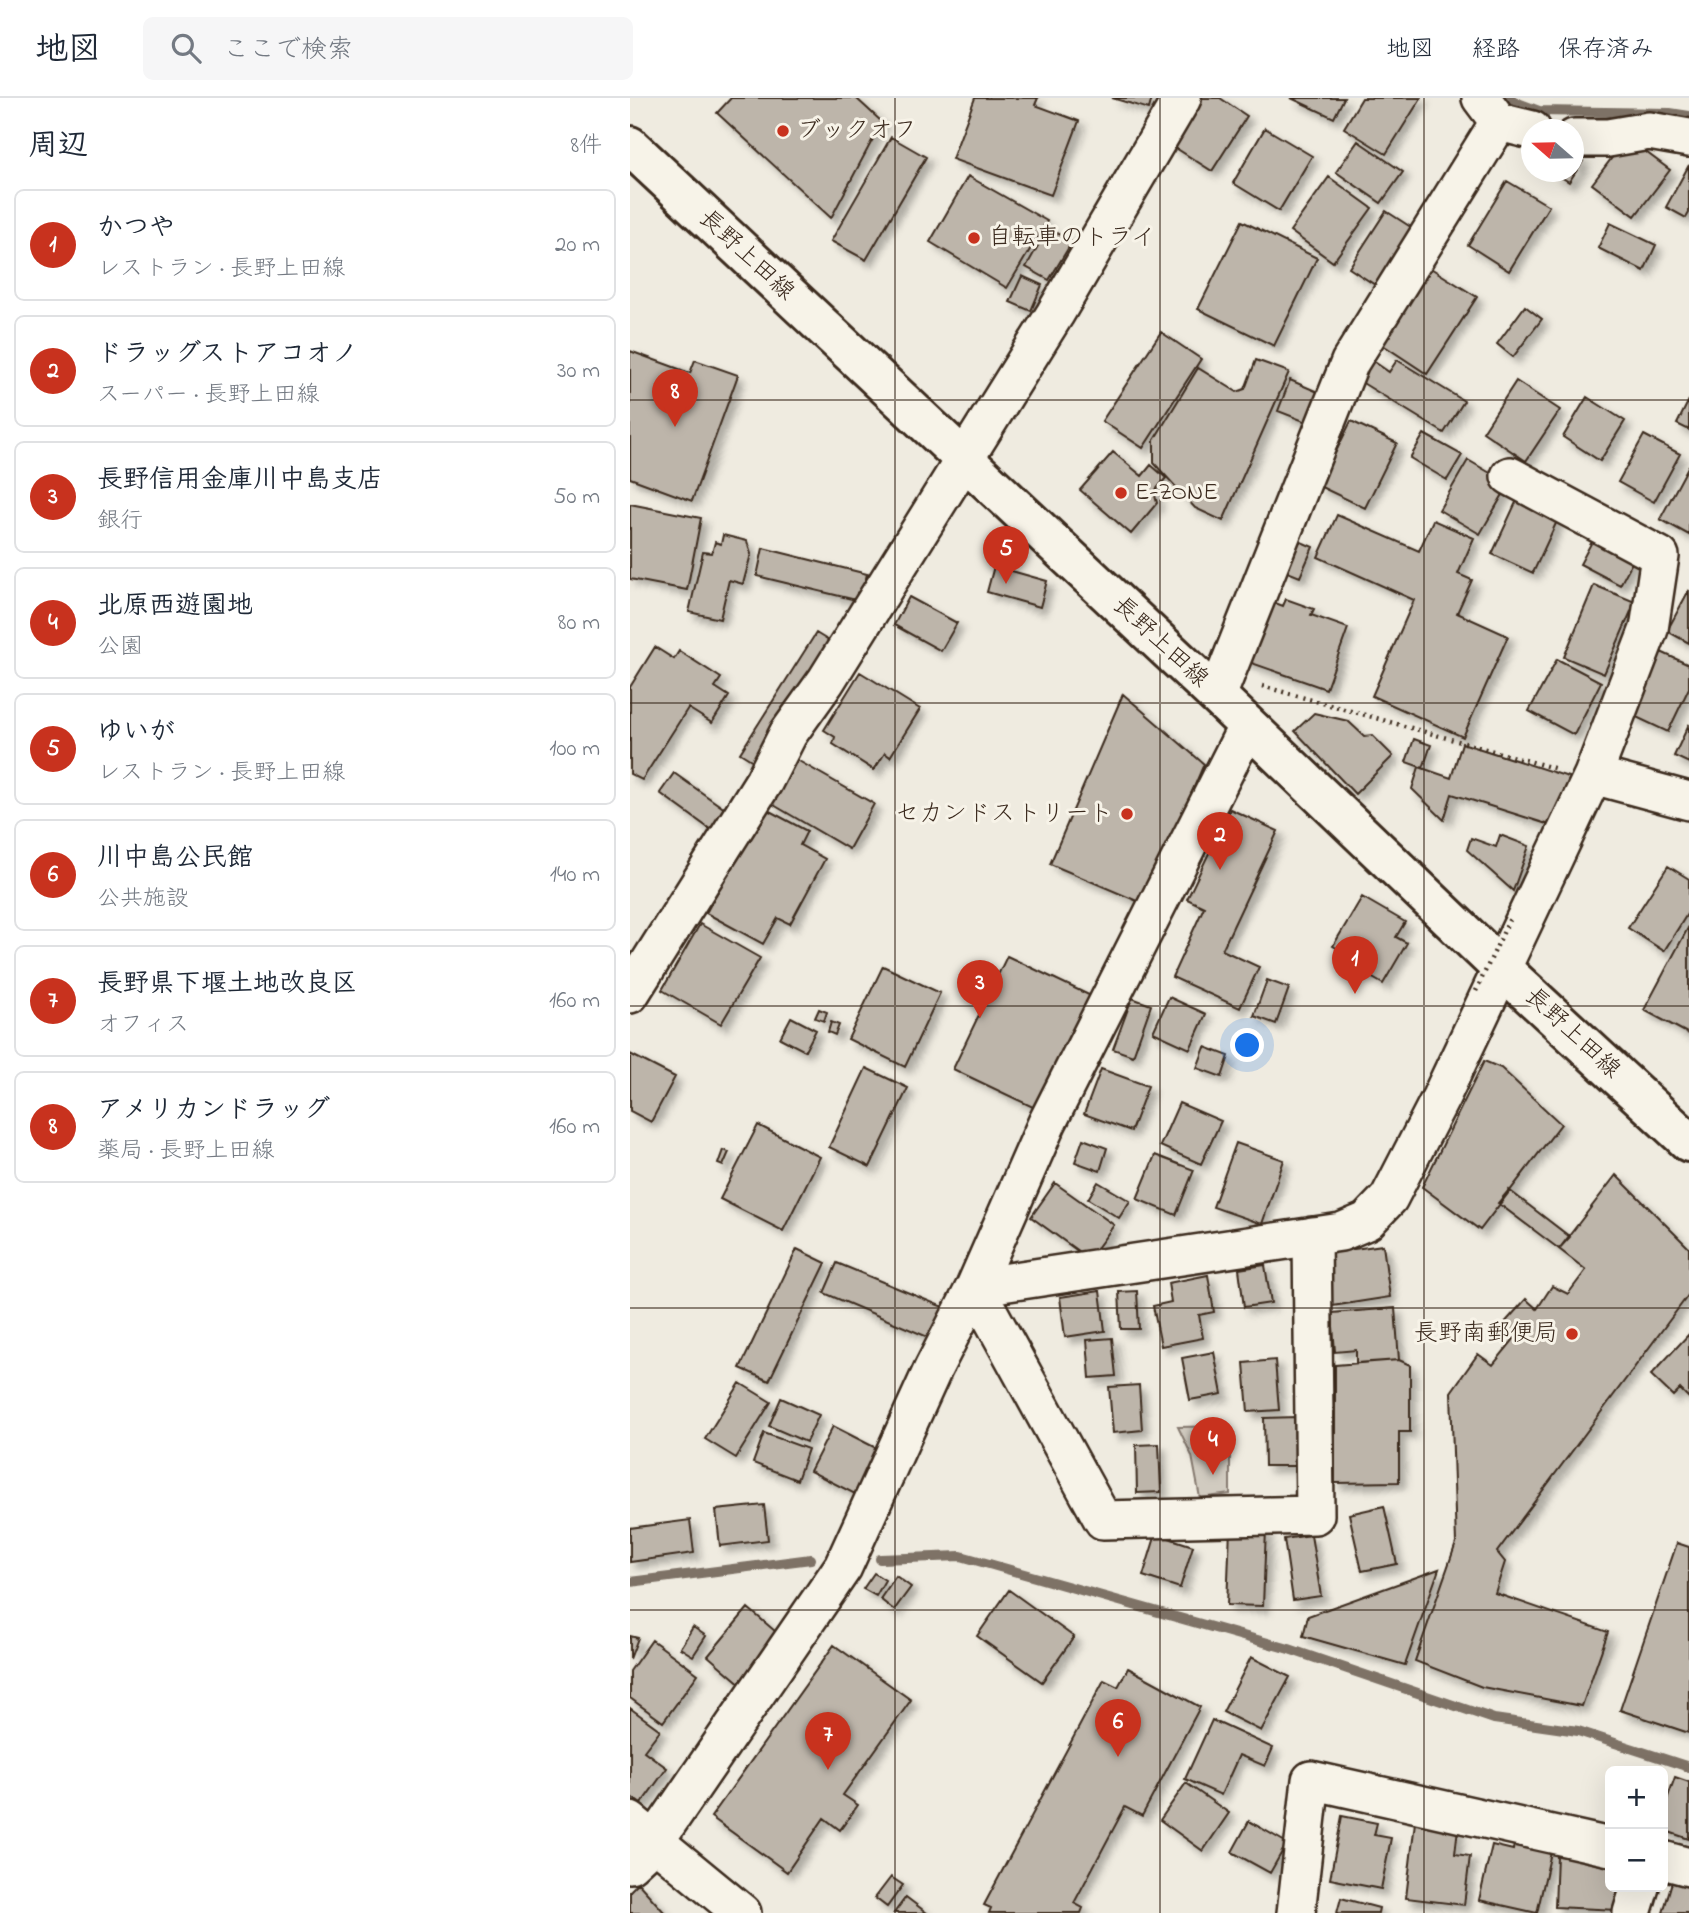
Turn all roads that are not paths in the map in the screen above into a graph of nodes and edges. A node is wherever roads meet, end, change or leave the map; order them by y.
1 (1182, 98) edge
2 (1504, 117) edge
3 (1584, 138) edge
4 (1689, 138) edge
5 (630, 146) edge
6 (964, 461) junction
7 (1510, 476) dead end
8 (1222, 686) junction
9 (1247, 727) junction
10 (1592, 775) junction
11 (1689, 801) edge
12 (1489, 979) junction
13 (630, 994) edge
14 (1689, 1142) edge
15 (1312, 1237) junction
16 (975, 1287) junction
17 (638, 1842) edge
18 (1605, 1846) edge
19 (1668, 1861) edge
20 (1689, 1867) edge
21 (1638, 1892) edge
22 (743, 1913) edge
23 (1296, 1913) edge
24 (1632, 1913) edge

1 - 6 street
2 - 8 street
3 - 4 street
5 - 6 main road, 長野上田線
6 - 8 main road, 長野上田線
6 - 13 street
7 - 10 street
8 - 9 main road, 長野上田線
9 - 12 main road, 長野上田線
9 - 16 street
10 - 11 street
10 - 12 street
12 - 14 main road, 長野上田線
12 - 15 street
15 - 16 street
15 - 16 street
16 - 17 street
17 - 22 street
18 - 23 street
19 - 20 street
21 - 24 street

